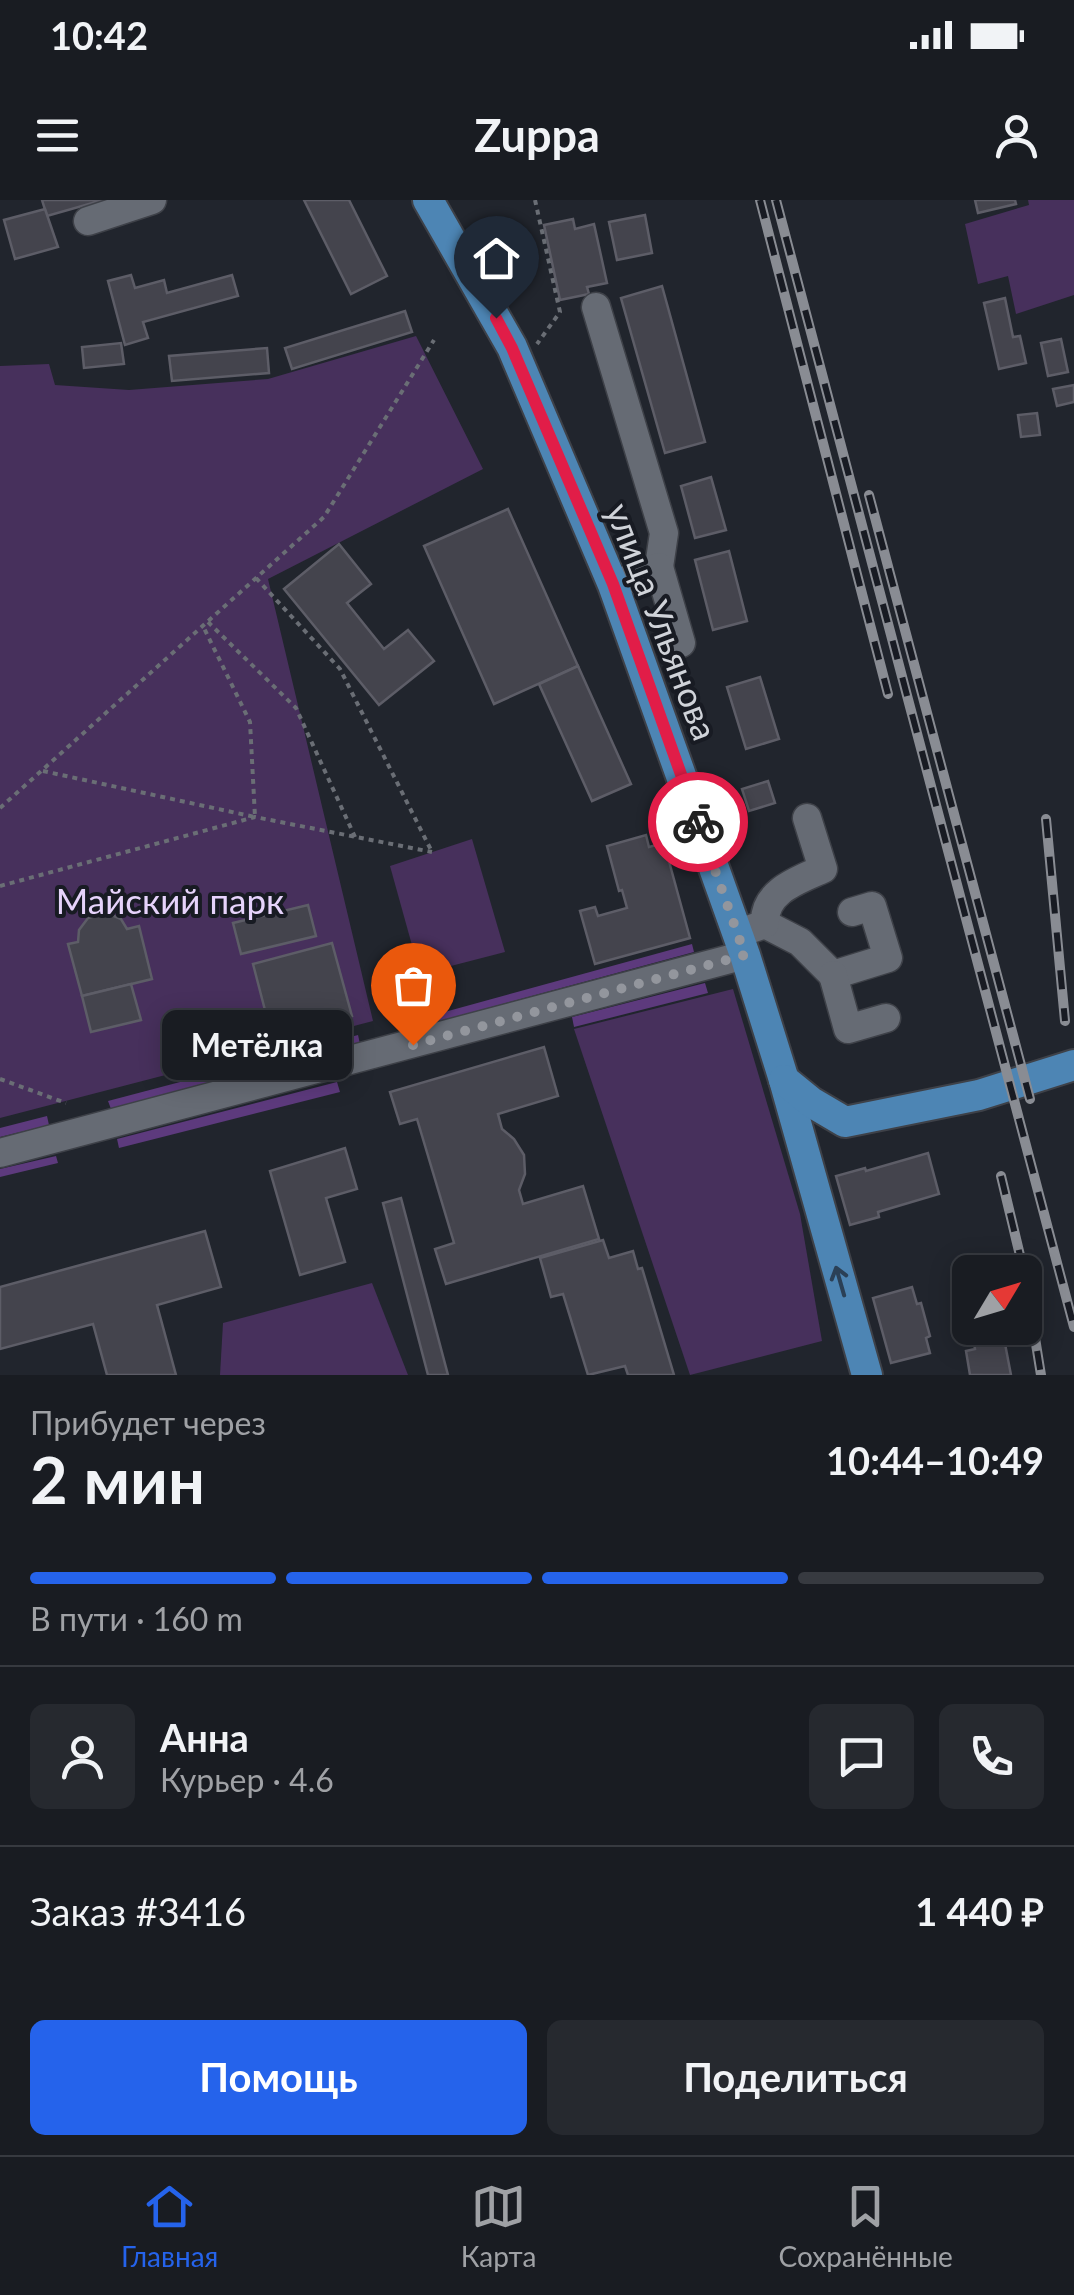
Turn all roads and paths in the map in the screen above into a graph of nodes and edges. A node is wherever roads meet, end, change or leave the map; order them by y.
1 (152, 200) edge
2 (428, 200) edge
3 (535, 200) edge
4 (88, 220) dead end
5 (596, 308) dead end
6 (434, 340) dead end
7 (534, 348) dead end
8 (658, 568) junction
9 (256, 578) junction
10 (613, 584) junction
11 (205, 624) junction
12 (682, 643) dead end
13 (41, 770) junction
14 (0, 808) edge
15 (255, 817) junction
16 (807, 818) dead end
17 (356, 837) junction
18 (0, 886) edge
19 (852, 912) dead end
20 (749, 938) junction
21 (833, 975) junction
22 (886, 1018) dead end
23 (1074, 1065) edge
24 (0, 1079) edge
25 (784, 1080) junction
26 (66, 1103) dead end
27 (842, 1121) junction
28 (0, 1153) edge
29 (810, 1174) junction
30 (866, 1375) edge

1 - 4 street
2 - 10 main road, улица Ульянова
3 - 7 path
5 - 8 street
6 - 9 path
8 - 10 street
8 - 12 street
9 - 11 path
9 - 17 path
10 - 20 main road, улица Ульянова
11 - 13 path
11 - 15 path
11 - 17 path
13 - 14 path
13 - 15 path
15 - 17 path
15 - 18 path
16 - 20 street
19 - 21 street
20 - 21 street
20 - 25 main road, улица Ульянова
20 - 28 street
21 - 22 street
23 - 27 main road
24 - 26 path
25 - 27 main road
25 - 29 main road, улица Ульянова
27 - 29 main road
30 -> 29 main road, улица Ульянова

